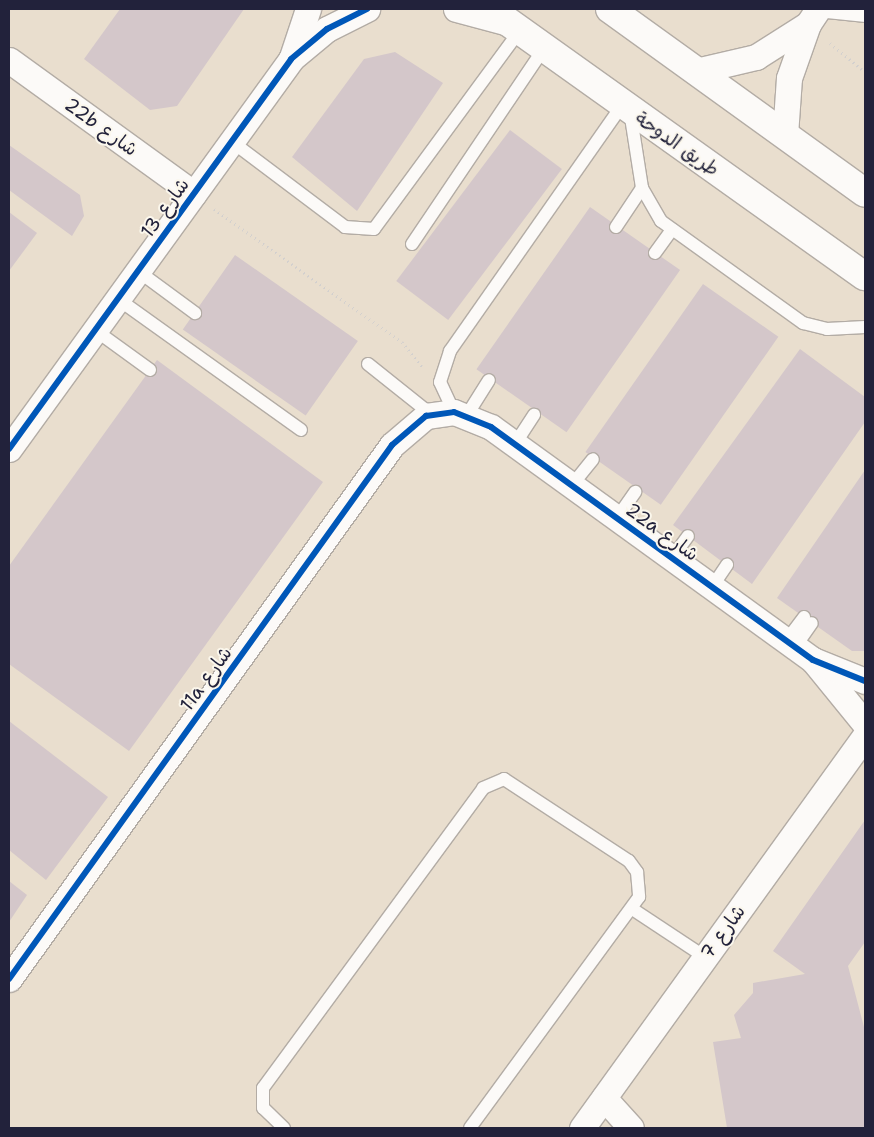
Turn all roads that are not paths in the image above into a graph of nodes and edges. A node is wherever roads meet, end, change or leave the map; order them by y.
1 (308, 9) edge
2 (367, 9) edge
3 (456, 9) edge
4 (610, 9) edge
5 (814, 15) edge
6 (865, 16) edge
7 (507, 21) edge
8 (544, 48) junction
9 (291, 59) junction
10 (9, 60) edge
11 (696, 71) junction
12 (626, 107) junction
13 (785, 135) junction
14 (232, 141) junction
15 (642, 188) junction
16 (865, 193) edge
17 (194, 194) junction
18 (616, 226) dead end
19 (672, 230) junction
20 (412, 244) dead end
21 (655, 253) dead end
22 (138, 271) junction
23 (865, 276) edge
24 (118, 298) junction
25 (195, 313) dead end
26 (865, 327) edge
27 (95, 330) junction
28 (368, 364) dead end
29 (150, 370) dead end
30 (489, 380) dead end
31 (448, 414) junction
32 (534, 415) dead end
33 (301, 430) dead end
34 (515, 444) junction
35 (9, 449) edge
36 (594, 459) dead end
37 (572, 485) junction
38 (635, 492) dead end
39 (617, 518) junction
40 (688, 536) dead end
41 (672, 558) junction
42 (727, 566) dead end
43 (712, 587) junction
44 (808, 620) dead end
45 (798, 649) junction
46 (865, 681) edge
47 (865, 724) edge
48 (865, 736) edge
49 (634, 910) junction
50 (705, 957) junction
51 (9, 978) edge
52 (604, 1098) junction
53 (284, 1128) edge
54 (470, 1128) edge
55 (582, 1128) edge
56 (631, 1128) edge

1 - 9 street, شارع 13
2 - 9 street, شارع 13
3 - 7 street
4 - 11 main road
5 - 6 lane
5 - 11 street
5 - 13 street
7 - 8 main road, طريق الدوحة
7 - 14 lane
8 - 12 main road, طريق الدوحة
8 - 20 lane
9 - 14 street, شارع 13
10 - 17 street, 22b شارع
11 - 13 main road
12 - 15 lane
12 - 23 main road, طريق الدوحة
12 - 31 lane
13 - 16 main road
14 - 17 street, شارع 13
15 - 18 lane
15 - 19 lane
17 - 22 street, شارع 13
19 - 21 lane
19 - 26 lane
22 - 24 street, شارع 13
22 - 25 lane
24 - 27 street, شارع 13
24 - 33 lane
27 - 29 lane
27 - 35 street, شارع 13
28 - 31 lane
30 - 31 lane
31 - 34 street, 22a شارع
31 - 51 street, 11a شارع
32 - 34 lane
34 - 37 street, 22a شارع
36 - 37 lane
37 - 39 street, 22a شارع
38 - 39 lane
39 - 41 street, 22a شارع
40 - 41 lane
41 - 43 street, 22a شارع
42 - 43 lane
43 - 45 street, 22a شارع
44 - 45 lane
45 - 46 street, 22a شارع
45 - 47 street, 22a شارع
48 - 50 street, شارع 7
49 - 50 lane
49 - 53 lane
49 - 54 lane
50 - 52 street, شارع 7
52 - 55 street, شارع 7
52 - 56 street

